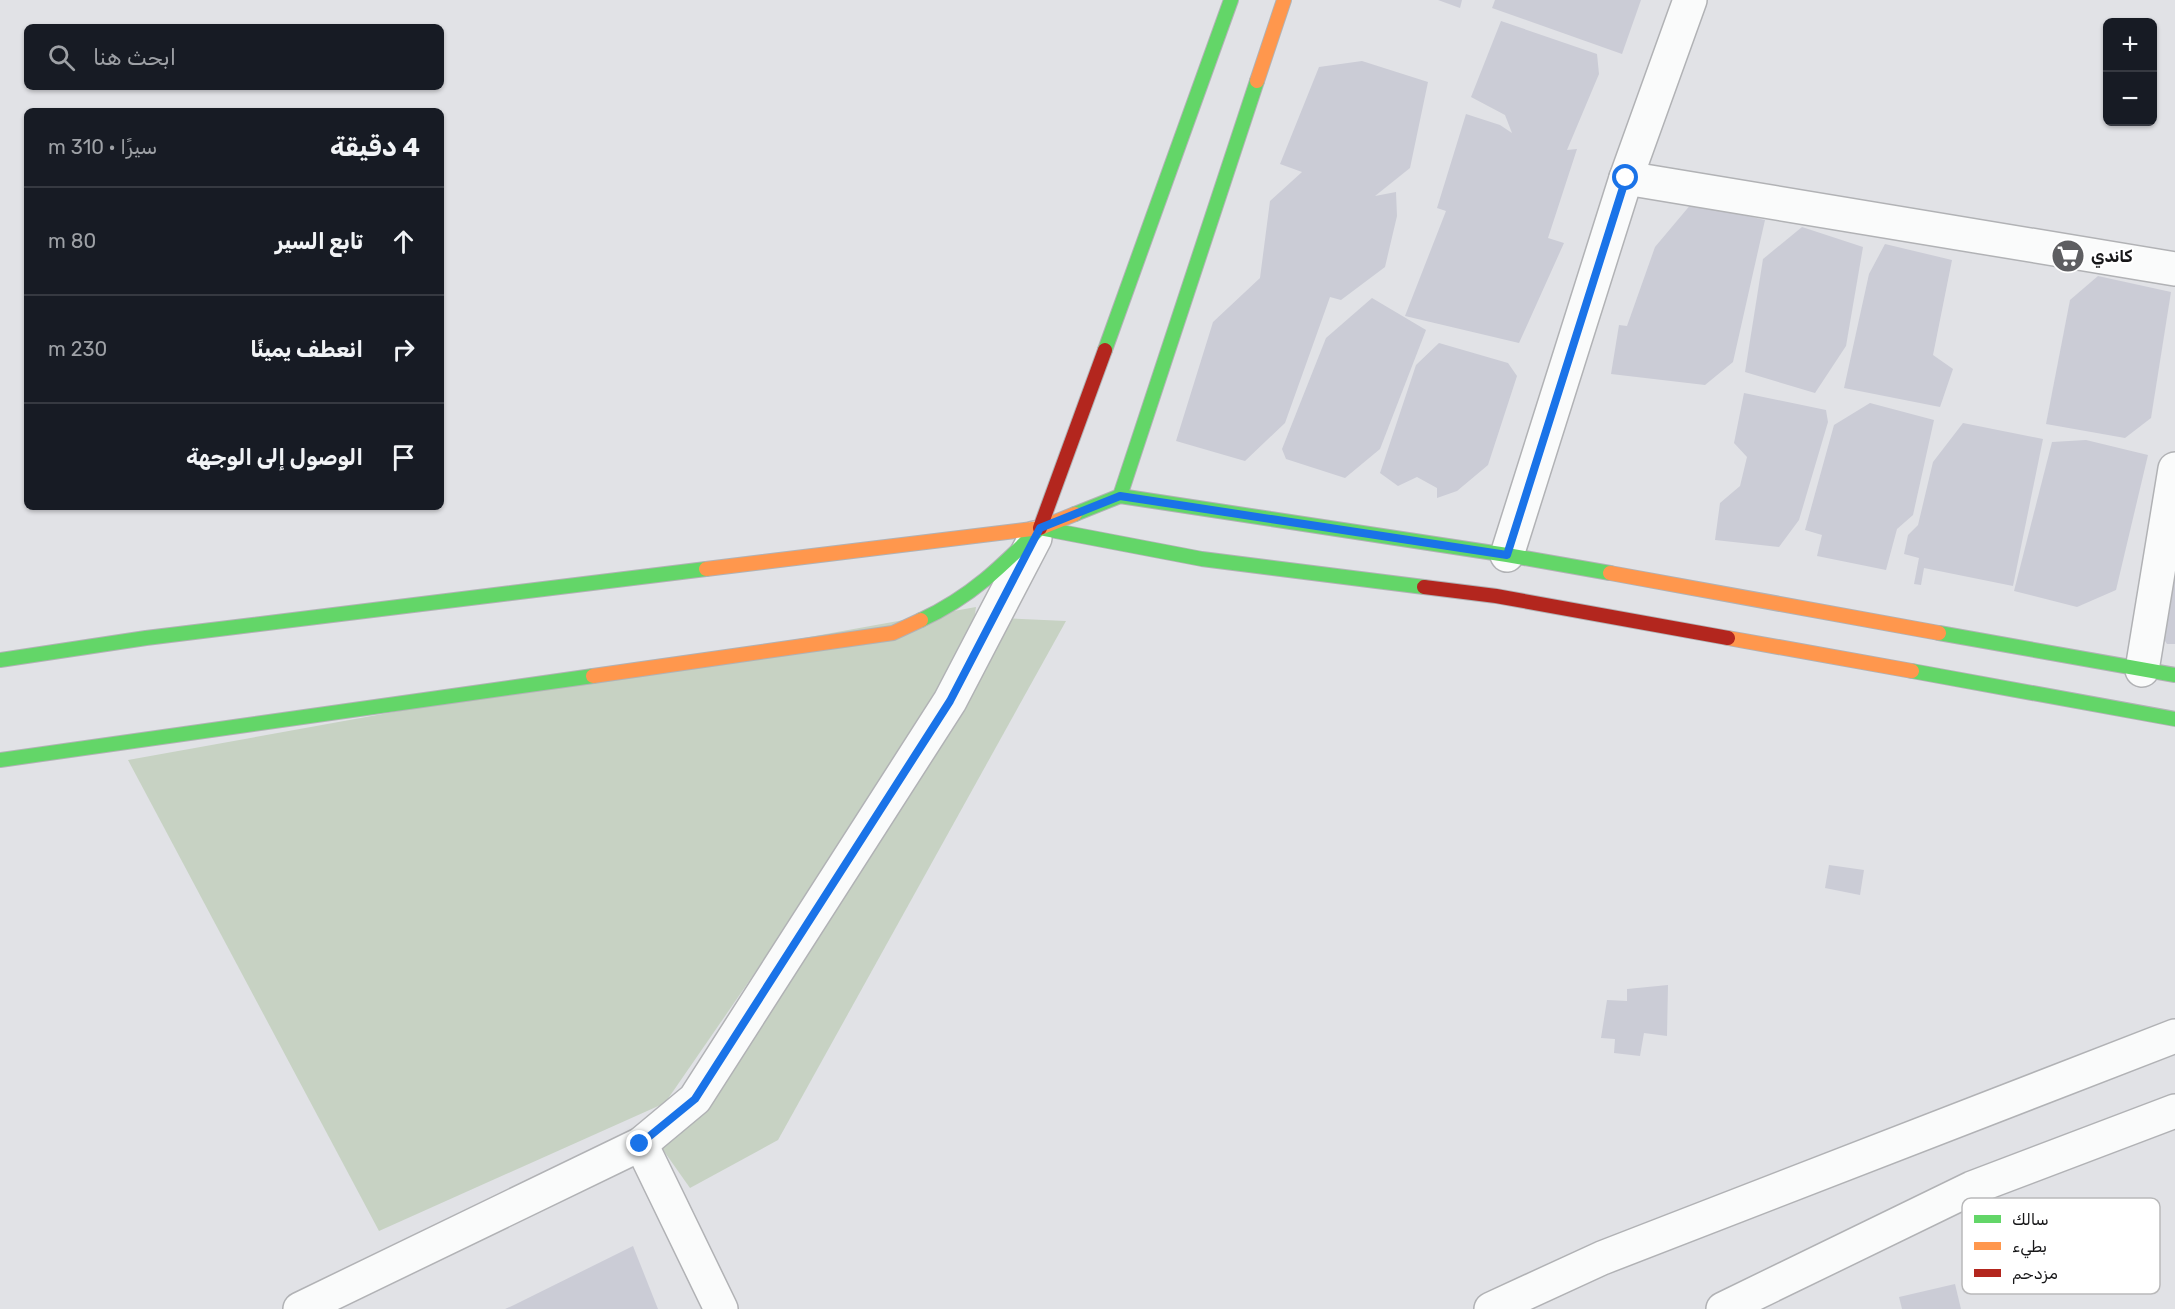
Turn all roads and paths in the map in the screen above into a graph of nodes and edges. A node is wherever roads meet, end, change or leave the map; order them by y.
1 (1231, 0) edge
2 (1284, 0) edge
3 (1690, 0) edge
4 (1626, 178) junction
5 (2175, 269) edge
6 (2175, 469) edge
7 (1120, 496) junction
8 (1040, 528) junction
9 (1507, 555) junction
10 (0, 660) edge
11 (2142, 670) junction
12 (2175, 675) edge
13 (2175, 719) edge
14 (0, 760) edge
15 (2175, 1036) edge
16 (2175, 1111) edge
17 (640, 1144) junction
18 (300, 1309) edge
19 (721, 1309) edge
20 (1491, 1309) edge
21 (1723, 1309) edge

1 - 8 main road
2 - 7 main road
3 - 4 street
4 - 5 street
4 - 9 street
6 - 11 street
7 - 8 main road
7 - 9 main road
8 - 10 main road
8 - 13 main road
8 - 14 main road
8 - 17 street
9 - 11 main road
11 - 12 main road
15 - 20 street
16 - 21 street
17 - 18 street
17 - 19 street

